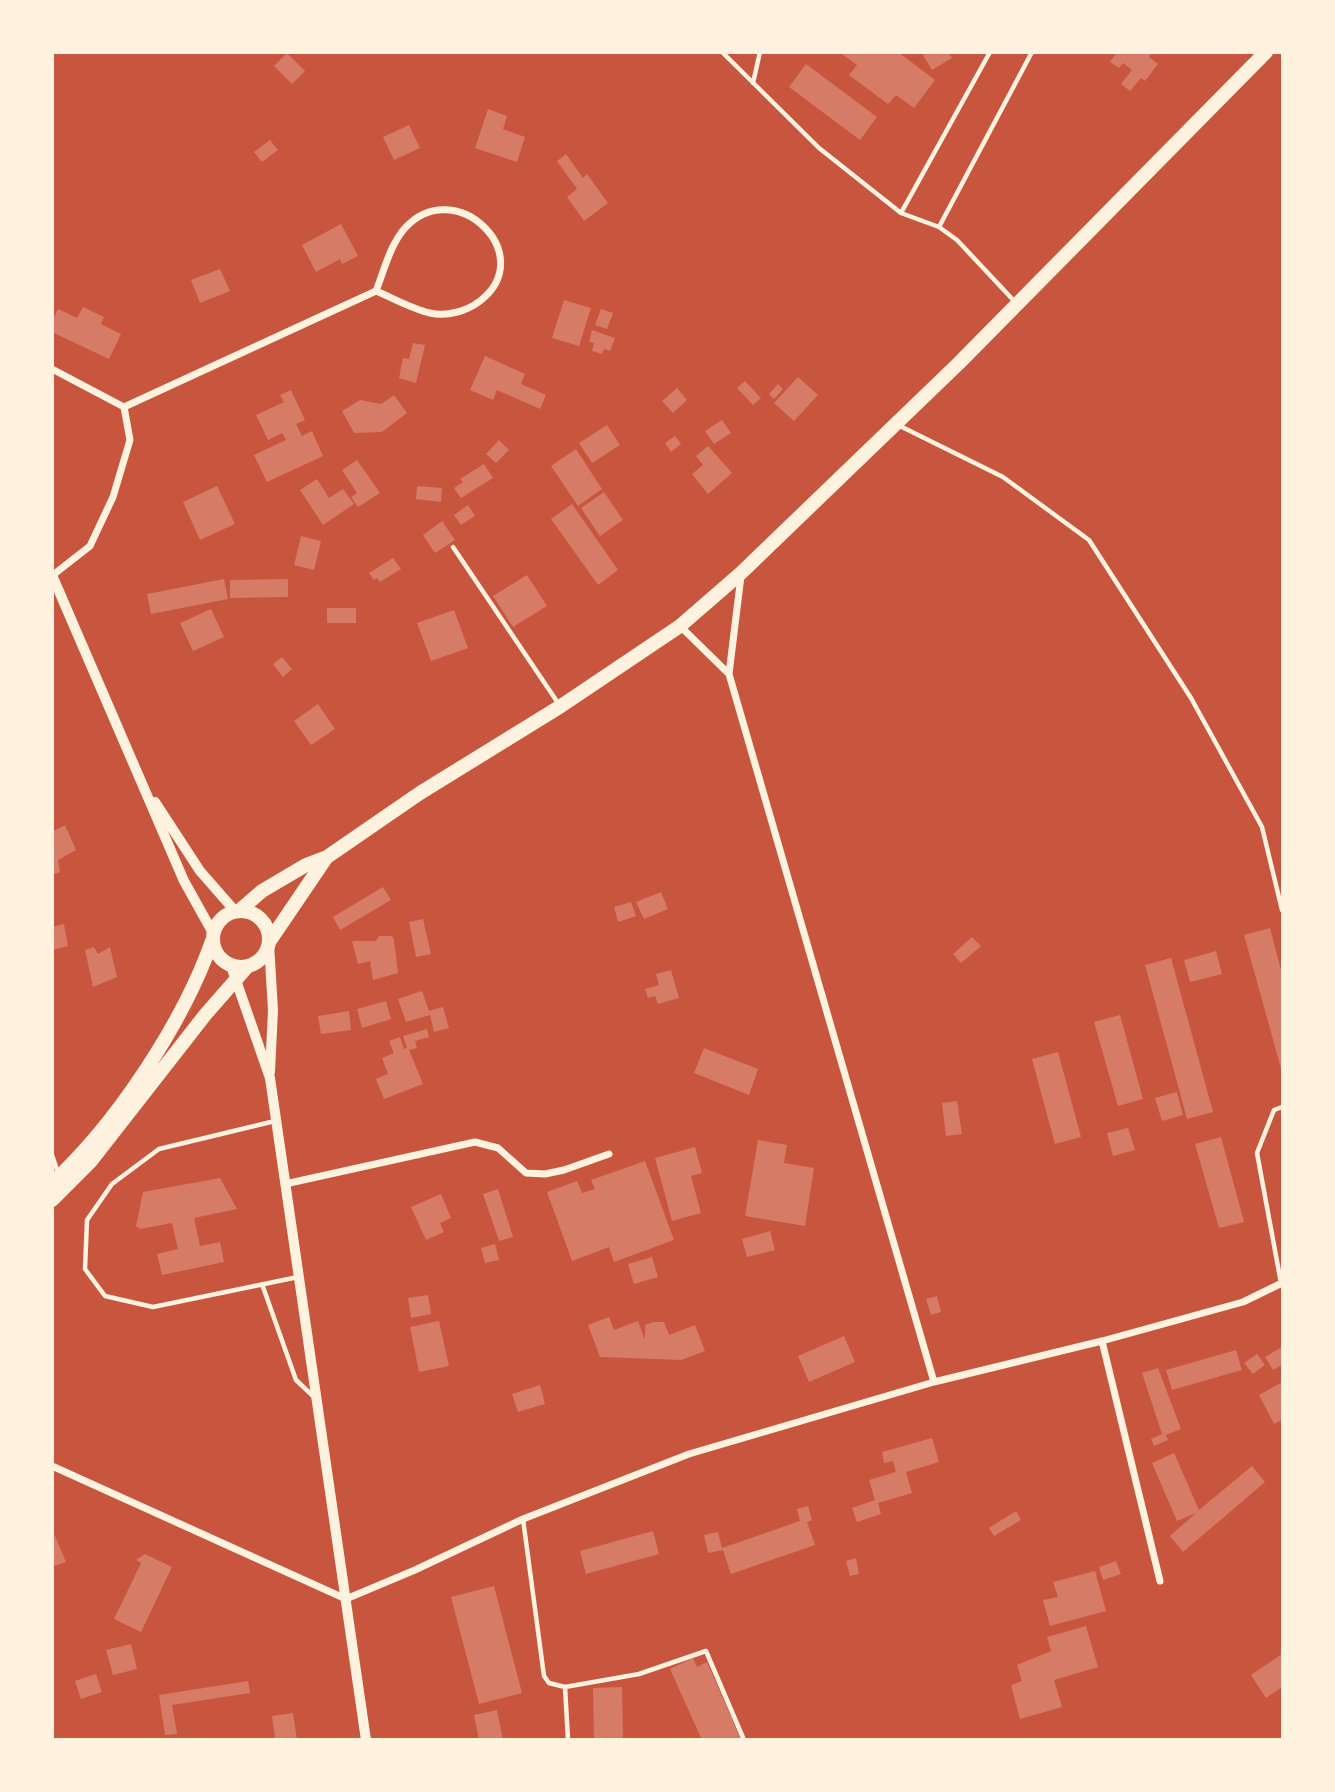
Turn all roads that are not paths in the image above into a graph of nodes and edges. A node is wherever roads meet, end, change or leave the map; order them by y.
1 (722, 52) edge
2 (760, 52) edge
3 (990, 52) edge
4 (1032, 52) edge
5 (1266, 52) edge
6 (753, 83) junction
7 (901, 213) junction
8 (939, 227) junction
9 (376, 291) junction
10 (1017, 304) junction
11 (52, 369) edge
12 (124, 407) junction
13 (896, 424) junction
14 (453, 547) dead end
15 (741, 573) junction
16 (53, 575) edge
17 (680, 626) junction
18 (729, 674) junction
19 (561, 706) junction
20 (137, 777) junction
21 (327, 857) junction
22 (1283, 910) edge
23 (238, 911) junction
24 (213, 937) junction
25 (269, 943) junction
26 (234, 973) junction
27 (270, 1078) junction
28 (1283, 1107) edge
29 (276, 1121) junction
30 (609, 1154) dead end
31 (52, 1155) edge
32 (56, 1180) edge
33 (285, 1184) junction
34 (52, 1200) edge
35 (299, 1277) junction
36 (1282, 1283) edge
37 (262, 1284) junction
38 (1102, 1341) junction
39 (934, 1382) junction
40 (317, 1400) junction
41 (52, 1466) edge
42 (523, 1519) junction
43 (1160, 1581) dead end
44 (346, 1599) junction
45 (565, 1687) junction
46 (366, 1740) edge
47 (568, 1740) edge
48 (744, 1740) edge

1 - 6 lane
2 - 6 lane
3 - 7 lane
4 - 8 lane
5 - 10 highway
6 - 7 lane
7 - 8 lane
8 - 10 lane
9 - 9 street
9 - 12 street
10 - 13 highway
11 - 12 street
12 - 16 street
13 - 15 highway
13 - 22 lane
14 - 19 lane
15 - 17 highway
15 - 18 street
16 - 20 street
17 - 18 street
17 - 19 highway
18 - 39 street
19 - 21 highway
20 - 23 street
20 - 24 street
21 - 23 highway
21 - 25 highway
23 - 24 highway
23 - 25 highway
24 - 26 highway
24 - 32 highway
25 - 26 highway
25 - 27 street
26 - 27 street
26 - 34 highway
27 - 29 street
28 - 36 lane
29 - 33 street
29 - 37 lane
30 - 33 street
31 - 32 lane
33 - 35 street
35 - 37 lane
35 - 40 street
36 - 38 street
37 - 40 lane
38 - 39 street
38 - 43 street
39 - 42 street
40 - 44 street
41 - 44 street
42 - 44 street
42 - 45 lane
44 - 46 street
45 - 47 lane
45 - 48 lane

